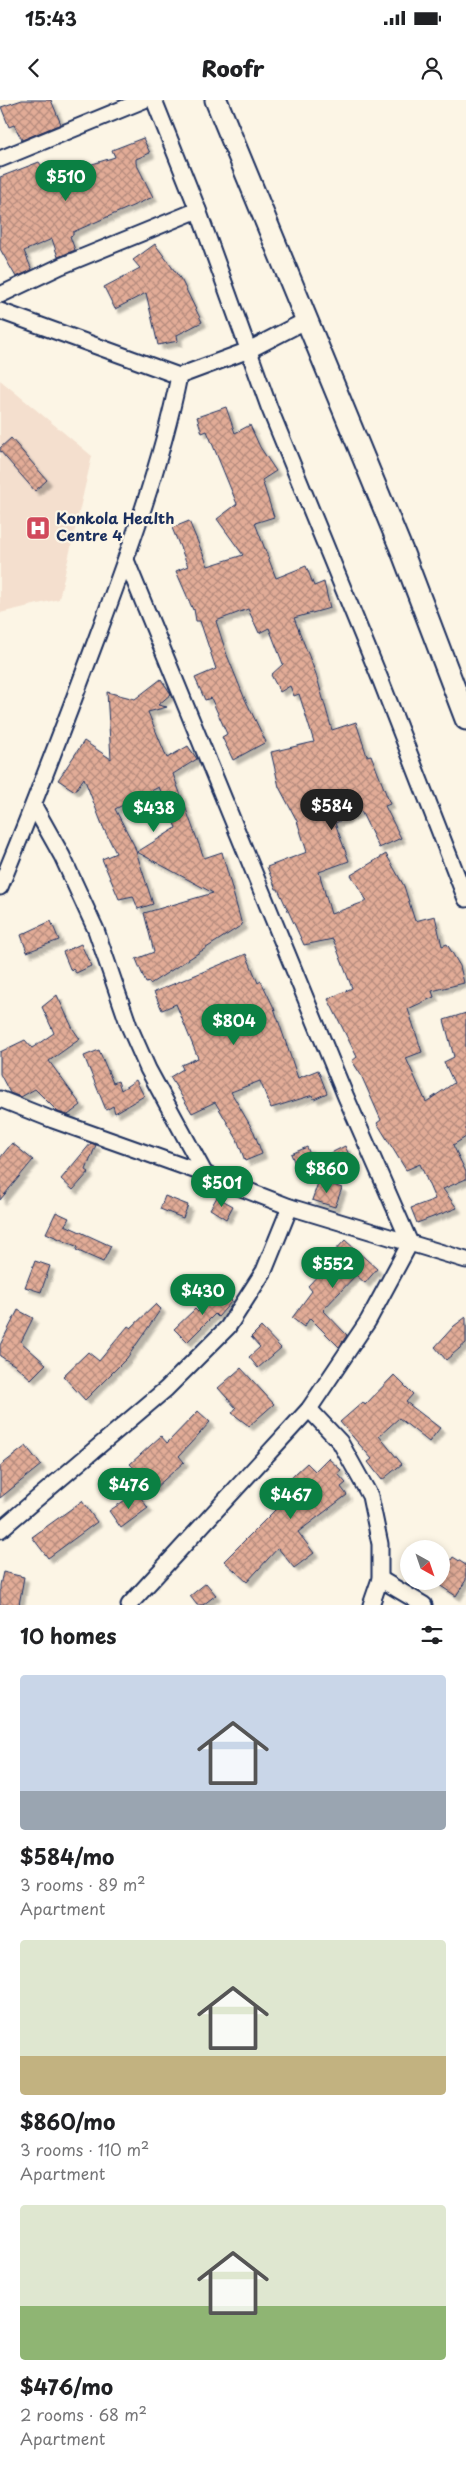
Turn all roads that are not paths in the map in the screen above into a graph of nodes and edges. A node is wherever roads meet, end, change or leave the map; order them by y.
1 (144, 100) edge
2 (154, 100) edge
3 (216, 100) edge
4 (0, 159) edge
5 (198, 210) junction
6 (0, 295) edge
7 (0, 311) edge
8 (305, 321) junction
9 (249, 350) junction
10 (179, 376) junction
11 (126, 560) junction
12 (466, 719) edge
13 (34, 806) junction
14 (0, 887) edge
15 (466, 899) edge
16 (0, 1099) edge
17 (205, 1174) junction
18 (290, 1207) junction
19 (410, 1243) junction
20 (466, 1260) edge
21 (309, 1409) junction
22 (0, 1530) edge
23 (380, 1579) junction
24 (129, 1605) edge
25 (371, 1605) edge
26 (424, 1605) edge

1 - 4 street
2 - 5 street
3 - 8 street
5 - 6 street
5 - 9 street
7 - 10 street
8 - 9 street
8 - 12 street
9 - 10 street
9 - 15 street
10 - 11 street
11 - 13 street
11 - 19 street
13 - 14 street
13 - 17 street
16 - 17 street
17 - 18 street
18 - 19 street
18 - 22 street
19 - 20 street
19 - 21 street
21 - 23 street
21 - 24 street
23 - 25 street
23 - 26 street

